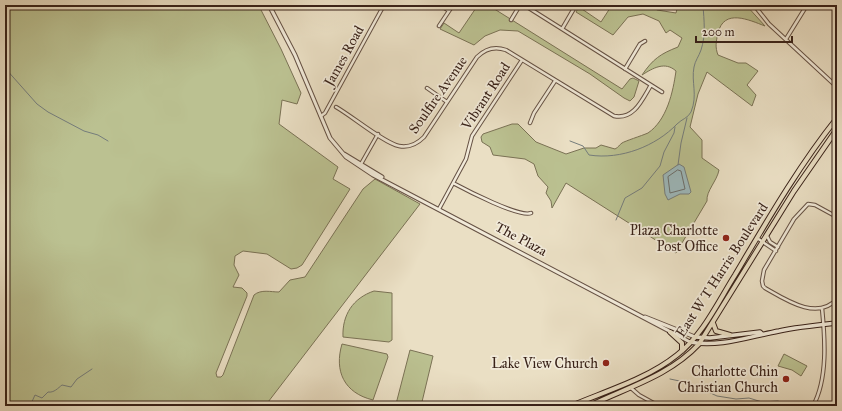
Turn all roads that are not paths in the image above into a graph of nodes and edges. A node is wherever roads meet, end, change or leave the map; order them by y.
1 (269, 5) edge
2 (384, 5) edge
3 (440, 5) edge
4 (453, 5) edge
5 (520, 5) edge
6 (524, 5) edge
7 (576, 5) edge
8 (754, 5) edge
9 (807, 5) edge
10 (449, 11) junction
11 (511, 20) dead end
12 (439, 26) dead end
13 (562, 29) junction
14 (786, 39) junction
15 (645, 41) dead end
16 (522, 60) junction
17 (625, 69) junction
18 (555, 80) junction
19 (651, 85) junction
20 (837, 87) edge
21 (427, 88) dead end
22 (662, 92) dead end
23 (447, 102) junction
24 (336, 107) dead end
25 (320, 116) junction
26 (837, 118) edge
27 (530, 123) dead end
28 (837, 129) edge
29 (378, 134) junction
30 (342, 153) junction
31 (361, 164) junction
32 (387, 180) junction
33 (453, 183) junction
34 (439, 209) junction
35 (531, 213) dead end
36 (837, 217) edge
37 (767, 236) junction
38 (757, 238) junction
39 (762, 243) junction
40 (778, 247) junction
41 (776, 252) junction
42 (837, 299) edge
43 (822, 308) junction
44 (645, 317) junction
45 (714, 323) junction
46 (837, 323) edge
47 (824, 324) junction
48 (670, 332) junction
49 (762, 334) junction
50 (730, 335) junction
51 (695, 337) junction
52 (704, 338) junction
53 (690, 342) junction
54 (699, 344) junction
55 (682, 352) junction
56 (631, 387) junction
57 (571, 406) edge
58 (589, 406) edge
59 (659, 406) edge
60 (813, 406) edge

1 - 25 street, The Plaza
2 - 25 street, James Road
3 - 10 street
4 - 10 street
5 - 11 street
6 - 13 street
7 - 13 street
8 - 14 street
9 - 14 street
10 - 12 street
13 - 17 street
14 - 20 street
15 - 17 street
16 - 18 street, Soulfire Avenue
16 - 23 street, Soulfire Avenue
16 - 33 street, Vibrant Road
17 - 19 street
18 - 19 street, Soulfire Avenue
18 - 27 street
19 - 22 street
21 - 23 street
23 - 29 street, Soulfire Avenue
24 - 29 street, Soulfire Avenue
25 - 30 street, The Plaza
26 - 38 main road, East W T Harris Boulevard
28 - 37 main road, East W T Harris Boulevard
29 - 31 street
30 - 31 street, The Plaza
30 - 32 street, The Plaza
31 - 32 street, The Plaza
32 - 34 street, The Plaza
33 - 34 street, Vibrant Road
33 - 35 street
34 - 44 street, The Plaza
36 - 40 street
37 - 39 main road, East W T Harris Boulevard
37 - 40 street
38 - 39 street
38 - 51 main road, East W T Harris Boulevard
39 - 41 street
39 - 45 main road, East W T Harris Boulevard
40 - 41 street
41 - 43 street
42 - 43 street
43 - 47 street
44 - 48 street, The Plaza
44 - 51 street, The Plaza
45 - 50 main road
45 - 52 main road, East W T Harris Boulevard
46 - 47 main road, The Plaza
47 - 49 main road, The Plaza
47 - 60 street
48 - 53 street, The Plaza
48 - 55 main road
49 - 50 main road, The Plaza
49 - 54 main road, The Plaza
50 - 52 main road, The Plaza
51 - 52 main road, The Plaza
51 - 53 main road, East W T Harris Boulevard
52 - 54 main road, East W T Harris Boulevard
53 - 54 main road, The Plaza
53 - 55 main road, East W T Harris Boulevard
54 - 56 main road, East W T Harris Boulevard
55 - 57 main road, East W T Harris Boulevard
56 - 58 main road, East W T Harris Boulevard
56 - 59 street

